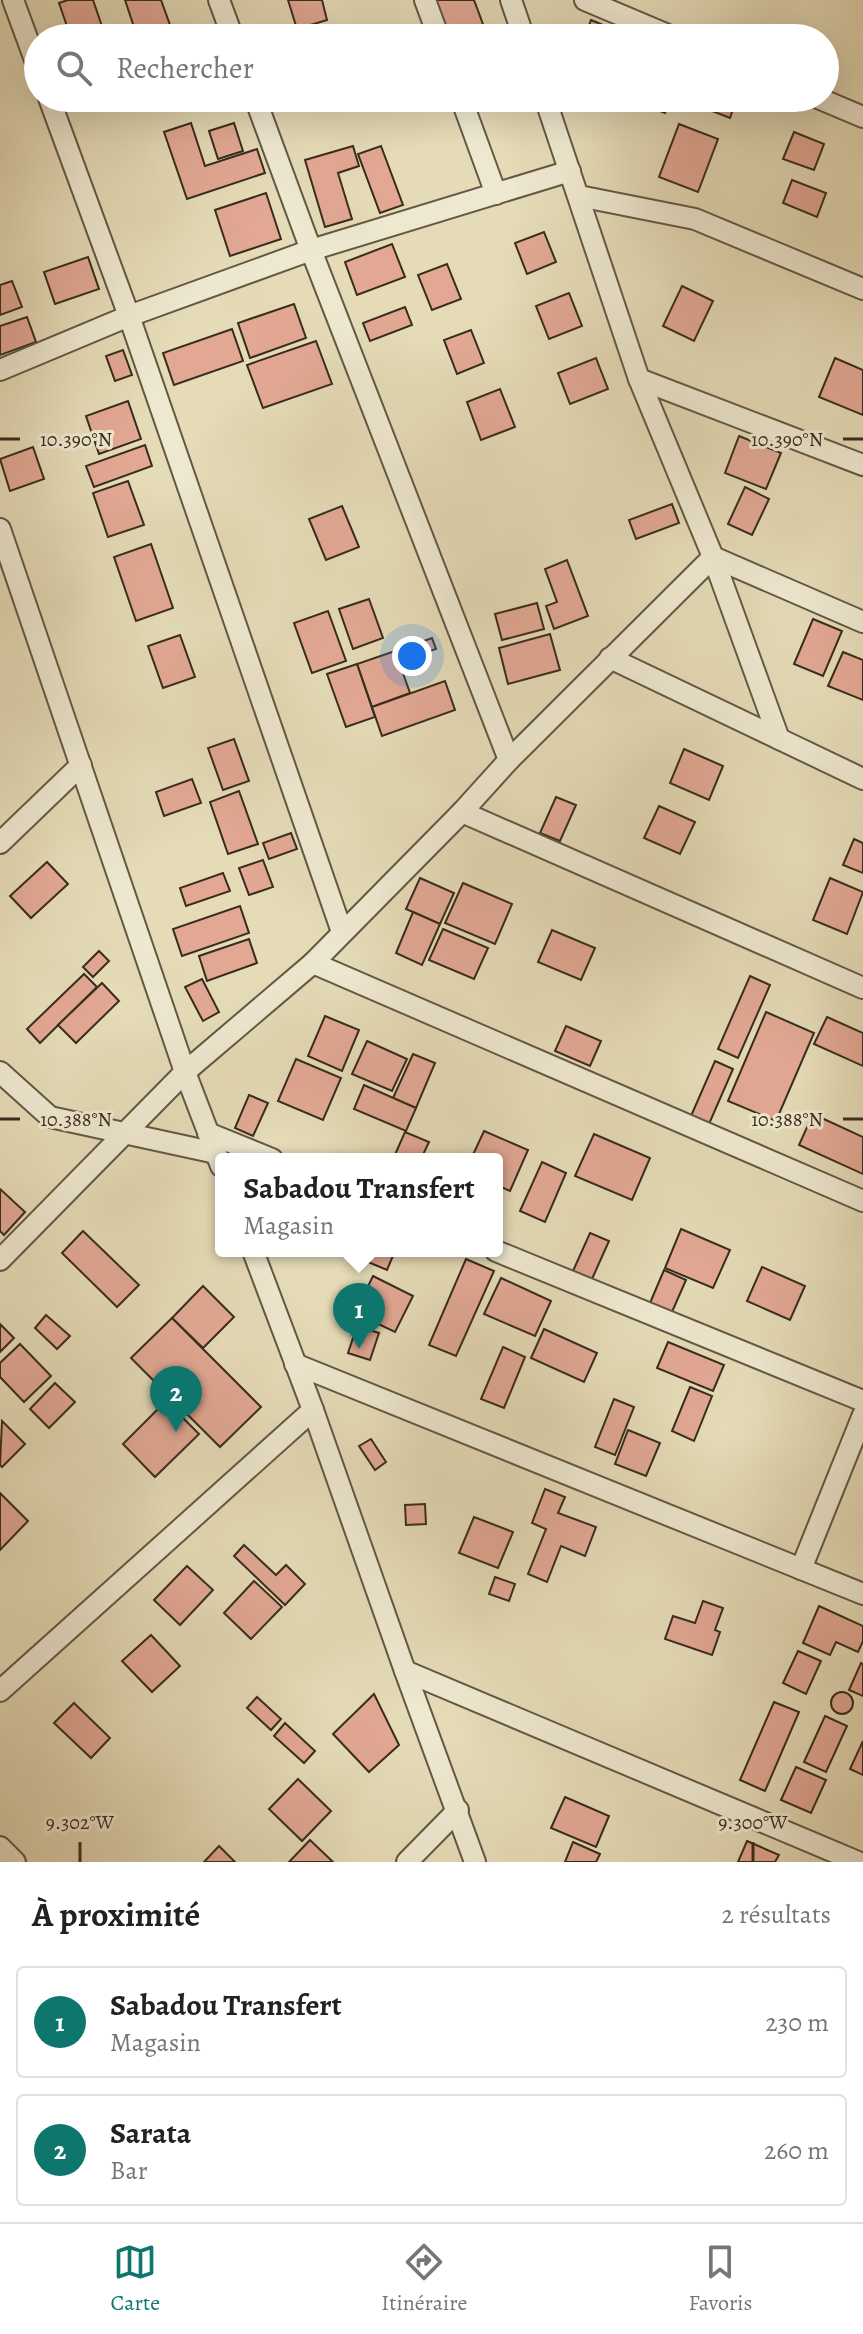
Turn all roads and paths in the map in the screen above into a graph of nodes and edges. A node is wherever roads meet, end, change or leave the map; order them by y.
1 (13, 0) edge
2 (219, 0) edge
3 (425, 0) edge
4 (511, 0) edge
5 (585, 0) edge
6 (228, 24) edge
7 (434, 24) edge
8 (519, 24) edge
9 (642, 24) edge
10 (24, 30) edge
11 (839, 107) edge
12 (54, 112) edge
13 (260, 112) edge
14 (466, 112) edge
15 (550, 112) edge
16 (863, 117) edge
17 (570, 171) junction
18 (496, 194) junction
19 (579, 196) junction
20 (311, 250) junction
21 (863, 289) edge
22 (129, 316) junction
23 (0, 370) edge
24 (639, 379) junction
25 (863, 465) edge
26 (0, 529) edge
27 (713, 557) junction
28 (863, 622) edge
29 (610, 658) junction
30 (779, 739) junction
31 (509, 760) junction
32 (81, 765) junction
33 (863, 779) edge
34 (462, 812) junction
35 (0, 843) edge
36 (342, 932) junction
37 (313, 963) junction
38 (863, 988) edge
39 (0, 1072) edge
40 (185, 1072) junction
41 (124, 1133) junction
42 (208, 1133) junction
43 (215, 1153) edge
44 (257, 1153) edge
45 (215, 1159) edge
46 (863, 1201) edge
47 (503, 1254) edge
48 (255, 1257) edge
49 (0, 1260) edge
50 (295, 1364) junction
51 (863, 1401) edge
52 (313, 1410) junction
53 (863, 1415) edge
54 (801, 1569) junction
55 (863, 1594) edge
56 (405, 1671) junction
57 (0, 1691) edge
58 (458, 1810) junction
59 (0, 1847) edge
60 (15, 1862) edge
61 (407, 1862) edge
62 (475, 1862) edge
63 (858, 1862) edge

1 - 10 street
2 - 6 street
3 - 7 street
4 - 8 street
5 - 9 street
11 - 16 street
12 - 22 street
13 - 20 street
14 - 18 street
15 - 17 street
17 - 18 street
17 - 19 street
18 - 20 street
19 - 21 street
19 - 24 street
20 - 22 street
20 - 31 street
22 - 23 street
22 - 36 street
24 - 25 street
24 - 27 street
26 - 32 street
27 - 28 street
27 - 29 street
27 - 30 street
29 - 30 street
29 - 31 street
30 - 33 street
31 - 34 street
32 - 35 street
32 - 40 street
34 - 36 street
34 - 38 street
36 - 37 street
37 - 40 street
37 - 46 street
39 - 41 street
40 - 41 street
40 - 42 street
41 - 45 street
41 - 49 street
42 - 43 street
42 - 44 street
47 - 51 street
48 - 50 street
50 - 52 street
50 - 54 street
52 - 56 street
52 - 57 street
53 - 54 street
54 - 55 street
56 - 58 street
56 - 63 street
58 - 61 street
58 - 62 street
59 - 60 street

